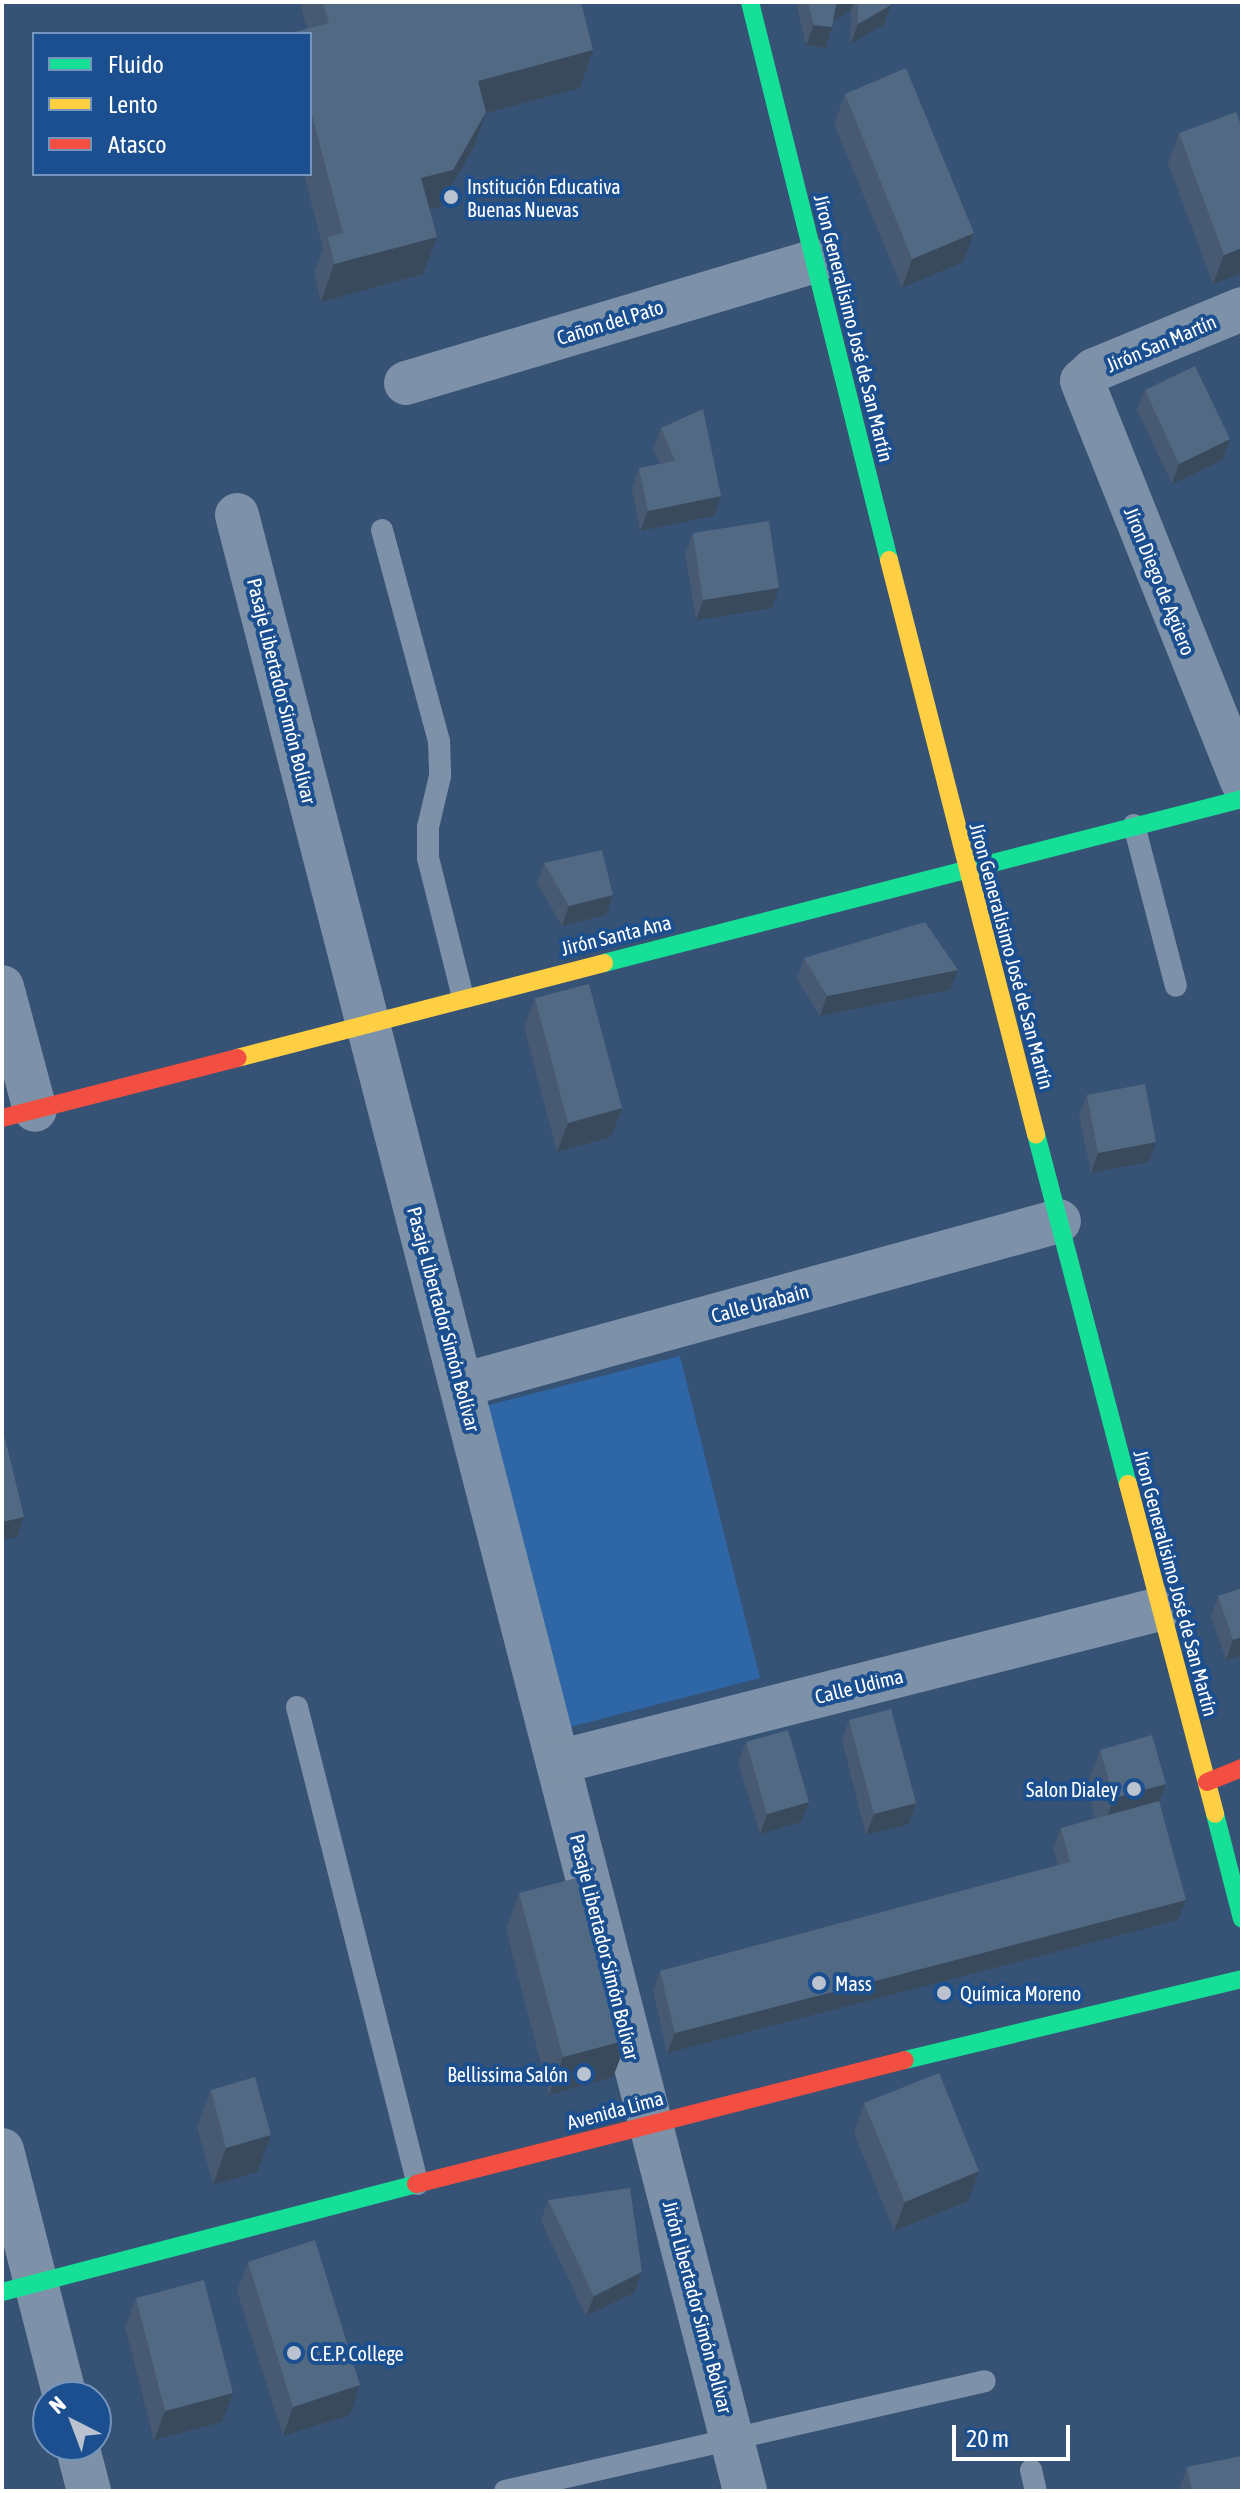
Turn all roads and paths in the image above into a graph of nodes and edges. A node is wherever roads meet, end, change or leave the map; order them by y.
1 (750, 2) edge
2 (815, 261) junction
3 (1242, 309) edge
4 (1082, 381) joint
5 (406, 383) dead end
6 (237, 515) dead end
7 (382, 530) dead end
8 (1242, 781) edge
9 (1242, 799) edge
10 (1134, 825) junction
11 (966, 867) junction
12 (1176, 986) dead end
13 (2, 987) edge
14 (463, 997) junction
15 (367, 1022) junction
16 (18, 1114) edge
17 (1059, 1221) junction
18 (462, 1385) junction
19 (1160, 1609) junction
20 (297, 1707) dead end
21 (558, 1762) junction
22 (1242, 1768) edge
23 (1207, 1782) junction
24 (1242, 1919) edge
25 (1242, 1979) edge
26 (650, 2124) junction
27 (2, 2150) edge
28 (418, 2184) junction
29 (19, 2288) edge
30 (58, 2381) edge
31 (985, 2381) dead end
32 (732, 2439) junction
33 (81, 2461) edge
34 (89, 2491) edge
35 (505, 2491) edge
36 (745, 2491) edge

1 - 2 street, Jíron Generalisimo José de San Martín
2 - 5 street, Cañon del Pato
2 - 11 street, Jíron Generalisimo José de San Martín
3 - 4 street, Jirón San Martín
4 - 8 street, Jíron Diego de Agüero
6 - 15 street, Pasaje Libertador Simón Bolívar
7 - 14 lane
9 - 10 street, Jirón Santa Ana
10 - 11 street, Jirón Santa Ana
10 - 12 lane
11 - 14 street, Jirón Santa Ana
11 - 17 street, Jíron Generalisimo José de San Martín
13 - 16 street
14 - 15 street, Jirón Santa Ana
15 - 16 street, Jirón Santa Ana
15 - 18 street, Pasaje Libertador Simón Bolívar
17 - 18 street, Calle Urabaín
17 - 19 street, Jíron Generalisimo José de San Martín
18 - 21 street, Pasaje Libertador Simón Bolívar
19 - 21 street, Calle Udima
19 - 23 street, Jíron Generalisimo José de San Martín
20 - 28 lane
21 - 26 street, Pasaje Libertador Simón Bolívar
22 - 23 street
23 - 24 street, Jíron Generalisimo José de San Martín
25 - 26 street, Avenida Lima
26 - 28 street, Avenida Lima
26 - 32 street, Jirón Libertador Simón Bolívar
27 - 29 street
28 - 29 street, Avenida Lima
29 - 30 street
31 - 32 lane
32 - 35 lane
32 - 36 street, Jirón Libertador Simón Bolívar
33 - 34 street

